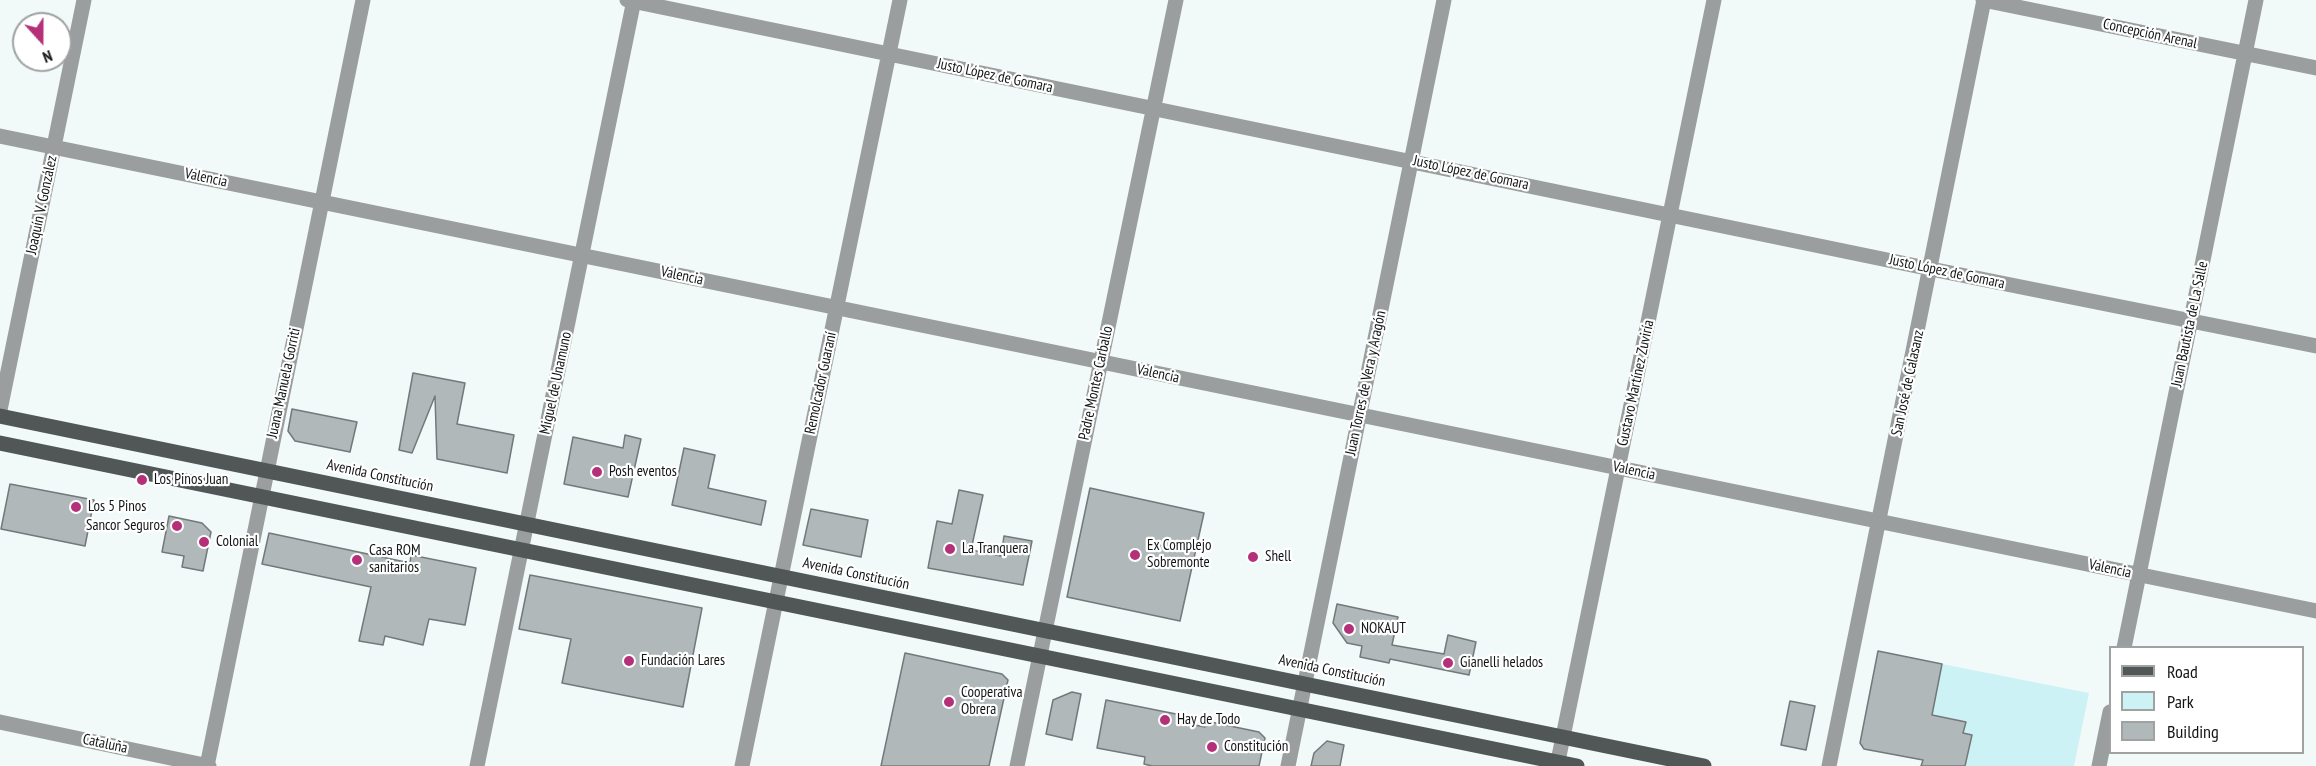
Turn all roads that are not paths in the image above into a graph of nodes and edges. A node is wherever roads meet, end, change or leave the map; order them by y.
1 (84, 0) edge
2 (363, 0) edge
3 (631, 0) edge
4 (900, 0) edge
5 (1176, 0) edge
6 (1444, 0) edge
7 (1714, 0) edge
8 (1984, 0) edge
9 (2256, 0) edge
10 (889, 54) junction
11 (2245, 54) junction
12 (2316, 68) edge
13 (1153, 108) junction
14 (0, 136) edge
15 (54, 147) junction
16 (1411, 161) junction
17 (322, 202) junction
18 (1670, 214) junction
19 (582, 255) junction
20 (1931, 269) junction
21 (836, 308) junction
22 (2190, 321) junction
23 (2316, 346) edge
24 (1101, 362) junction
25 (0, 410) edge
26 (1359, 415) junction
27 (0, 416) edge
28 (0, 443) edge
29 (1618, 468) junction
30 (266, 471) junction
31 (261, 496) junction
32 (1880, 522) junction
33 (527, 525) junction
34 (522, 550) junction
35 (2139, 574) junction
36 (781, 577) junction
37 (776, 602) junction
38 (2316, 611) edge
39 (1045, 631) junction
40 (2124, 646) edge
41 (1040, 656) junction
42 (1304, 684) junction
43 (1299, 709) junction
44 (2109, 716) edge
45 (0, 722) edge
46 (1563, 737) junction
47 (1558, 764) edge
48 (208, 766) edge
49 (477, 766) edge
50 (742, 766) edge
51 (1017, 766) edge
52 (1288, 766) edge
53 (1577, 766) edge
54 (1704, 766) edge
55 (1829, 766) edge
56 (2099, 766) edge

1 - 15 street, Joaquín V. González
2 - 17 street, Juana Manuela Gorriti
3 - 10 street, Justo López de Gomara
3 - 19 street, Miguel de Unamuno
4 - 10 street, Remolcador Guaraní
5 - 13 street, Padre Montes Carballo
6 - 16 street, Juan Torres de Vera y Aragón
7 - 18 street, Gustavo Martínez Zuviría
8 - 11 street, Concepción Arenal
8 - 20 street, San José de Calasanz
9 - 11 street, Juan Bautista de La Salle
10 - 13 street, Justo López de Gomara
10 - 21 street, Remolcador Guaraní
11 - 12 street, Concepción Arenal
11 - 22 street, Juan Bautista de La Salle
13 - 16 street, Justo López de Gomara
13 - 24 street, Padre Montes Carballo
14 - 15 street, Valencia
15 - 17 street, Valencia
15 - 25 street, Joaquín V. González
16 - 18 street, Justo López de Gomara
16 - 26 street, Juan Torres de Vera y Aragón
17 - 19 street, Valencia
17 - 30 street, Juana Manuela Gorriti
18 - 20 street, Justo López de Gomara
18 - 29 street, Gustavo Martínez Zuviría
19 - 21 street, Valencia
19 - 33 street, Miguel de Unamuno
20 - 22 street, Justo López de Gomara
20 - 32 street, San José de Calasanz
21 - 24 street, Valencia
21 - 36 street, Remolcador Guaraní
22 - 23 street, Justo López de Gomara
22 - 35 street, Juan Bautista de La Salle
24 - 26 street, Valencia
24 - 39 street, Padre Montes Carballo
26 - 29 street, Valencia
26 - 42 street, Juan Torres de Vera y Aragón
27 - 30 main road, Avenida Constitución
28 - 31 main road
29 - 32 street, Valencia
29 - 46 street, Gustavo Martínez Zuviría
30 - 31 street, Juana Manuela Gorriti
30 - 33 main road, Avenida Constitución
31 - 34 main road
31 - 48 street, Juana Manuela Gorriti
32 - 35 street, Valencia
32 - 55 street, San José de Calasanz
33 - 34 street, Miguel de Unamuno
33 - 36 main road, Avenida Constitución
34 - 37 main road
34 - 49 street, Miguel de Unamuno
35 - 38 street, Valencia
35 - 40 street, Juan Bautista de La Salle
36 - 37 street, Remolcador Guaraní
36 - 39 main road, Avenida Constitución
37 - 41 main road
37 - 50 street, Remolcador Guaraní
39 - 41 street, Padre Montes Carballo
39 - 42 main road, Avenida Constitución
41 - 43 main road
41 - 51 street, Padre Montes Carballo
42 - 43 street, Juan Torres de Vera y Aragón
42 - 46 main road, Avenida Constitución
43 - 47 main road
43 - 52 street, Juan Torres de Vera y Aragón
44 - 56 street
45 - 48 street, Cataluña
46 - 47 street, Gustavo Martínez Zuviría
46 - 54 main road, Avenida Constitución
47 - 53 main road

